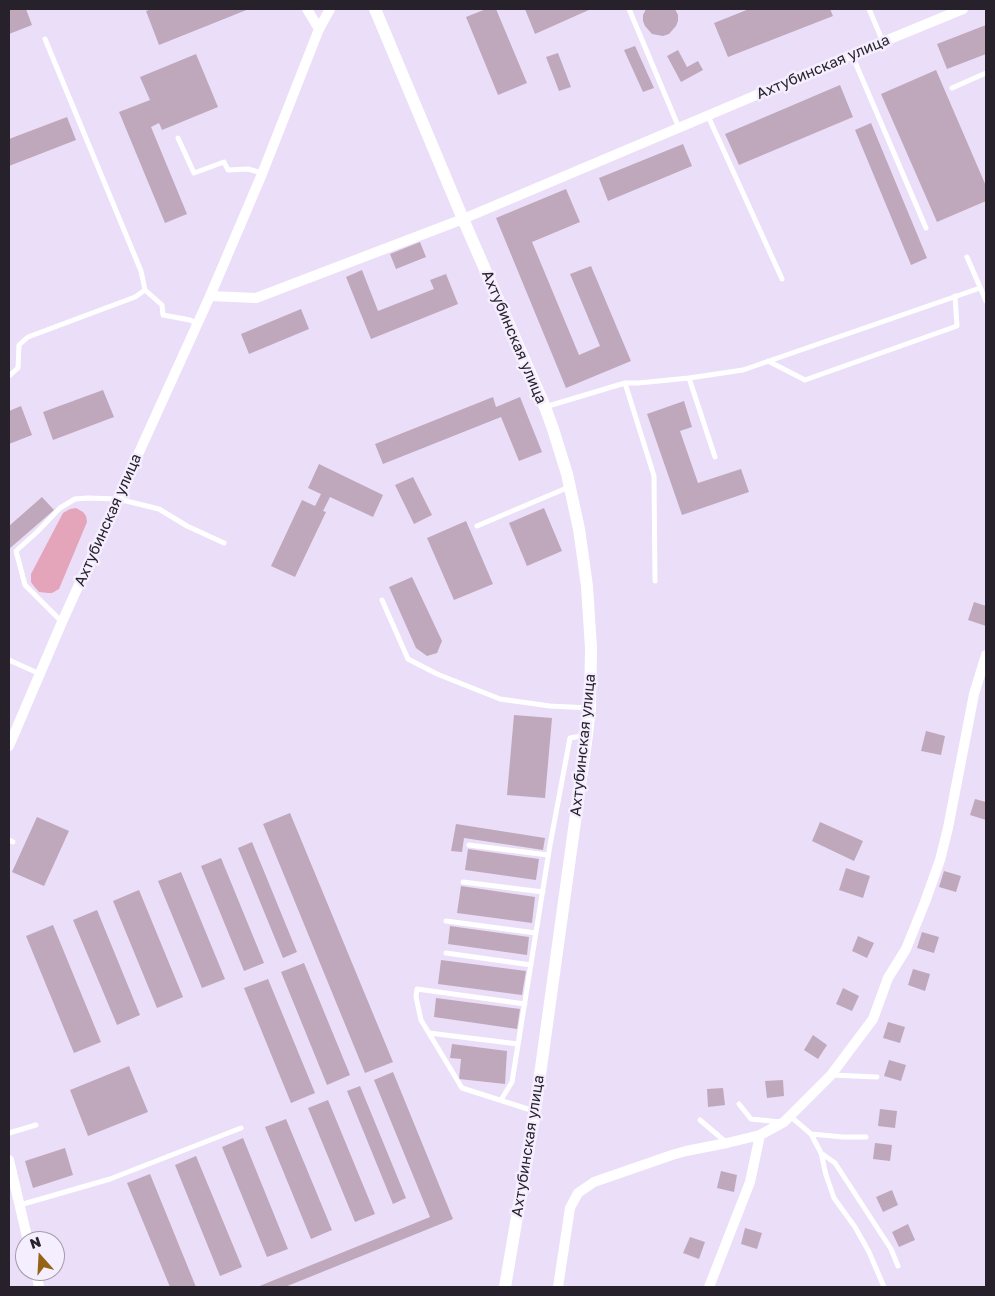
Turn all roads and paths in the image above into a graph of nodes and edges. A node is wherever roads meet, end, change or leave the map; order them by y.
1 (307, 9) edge
2 (330, 9) edge
3 (375, 9) edge
4 (629, 9) edge
5 (869, 9) edge
6 (963, 9) edge
7 (318, 29) junction
8 (45, 40) dead end
9 (883, 42) junction
10 (851, 55) junction
11 (986, 72) edge
12 (952, 88) dead end
13 (708, 115) junction
14 (679, 128) junction
15 (178, 138) dead end
16 (262, 174) junction
17 (463, 219) junction
18 (926, 228) dead end
19 (967, 257) dead end
20 (782, 279) dead end
21 (980, 288) junction
22 (145, 290) junction
23 (210, 296) junction
24 (955, 296) junction
25 (986, 301) edge
26 (198, 324) junction
27 (768, 361) junction
28 (9, 376) edge
29 (689, 378) junction
30 (625, 382) junction
31 (545, 408) junction
32 (715, 457) dead end
33 (570, 487) junction
34 (118, 499) junction
35 (477, 526) dead end
36 (224, 543) dead end
37 (655, 581) dead end
38 (382, 600) dead end
39 (62, 622) junction
40 (986, 655) edge
41 (9, 660) edge
42 (40, 674) junction
43 (590, 708) junction
44 (587, 735) junction
45 (9, 746) edge
46 (469, 845) dead end
47 (548, 855) junction
48 (463, 882) dead end
49 (542, 892) junction
50 (446, 921) dead end
51 (536, 933) junction
52 (446, 953) dead end
53 (531, 965) junction
54 (525, 1004) junction
55 (429, 1033) junction
56 (518, 1044) junction
57 (831, 1075) junction
58 (877, 1077) dead end
59 (501, 1100) junction
60 (739, 1104) dead end
61 (535, 1111) junction
62 (787, 1119) junction
63 (700, 1120) dead end
64 (36, 1125) dead end
65 (241, 1128) dead end
66 (9, 1133) edge
67 (811, 1134) junction
68 (760, 1135) junction
69 (866, 1137) dead end
70 (727, 1143) junction
71 (822, 1153) junction
72 (9, 1160) edge
73 (20, 1205) junction
74 (26, 1231) edge
75 (898, 1266) dead end
76 (503, 1286) edge
77 (558, 1287) edge
78 (709, 1287) edge
79 (884, 1287) edge

1 - 7 street
2 - 7 street, Ахтубинская улица
3 - 17 street, Ахтубинская улица
4 - 14 lane
5 - 9 lane
6 - 9 street, Ахтубинская улица
7 - 16 street, Ахтубинская улица
8 - 22 lane
9 - 10 street, Ахтубинская улица
10 - 13 street, Ахтубинская улица
10 - 18 lane
11 - 12 lane
13 - 14 street, Ахтубинская улица
13 - 20 lane
14 - 17 street, Ахтубинская улица
15 - 16 lane
16 - 23 street, Ахтубинская улица
17 - 23 street, Ахтубинская улица
17 - 31 street, Ахтубинская улица
19 - 21 lane
21 - 24 lane
21 - 25 lane
22 - 26 lane
22 - 28 lane
23 - 26 street, Ахтубинская улица
24 - 27 lane
24 - 27 lane
26 - 34 street, Ахтубинская улица
27 - 29 lane
29 - 30 lane
29 - 32 lane
30 - 31 lane
30 - 37 lane
31 - 33 street, Ахтубинская улица
33 - 35 lane
33 - 43 street, Ахтубинская улица
34 - 36 lane
34 - 39 street, Ахтубинская улица
34 - 39 lane
38 - 43 lane
39 - 42 street, Ахтубинская улица
40 - 57 street
41 - 42 lane
42 - 45 street, Ахтубинская улица
43 - 44 street, Ахтубинская улица
44 - 47 lane
44 - 61 street, Ахтубинская улица
46 - 47 lane
47 - 49 lane
48 - 49 lane
49 - 51 lane
50 - 51 lane
51 - 53 lane
52 - 53 lane
53 - 54 lane
54 - 55 lane
54 - 56 lane
55 - 56 lane
55 - 59 lane
56 - 59 lane
57 - 58 lane
57 - 62 street
59 - 61 lane
60 - 62 lane
61 - 76 street, Ахтубинская улица
62 - 67 lane
62 - 68 street
63 - 70 lane
64 - 66 lane
65 - 73 lane
67 - 69 lane
67 - 71 lane
68 - 70 street
68 - 78 street
70 - 77 street
71 - 75 lane
71 - 79 lane
72 - 73 street
73 - 74 street

